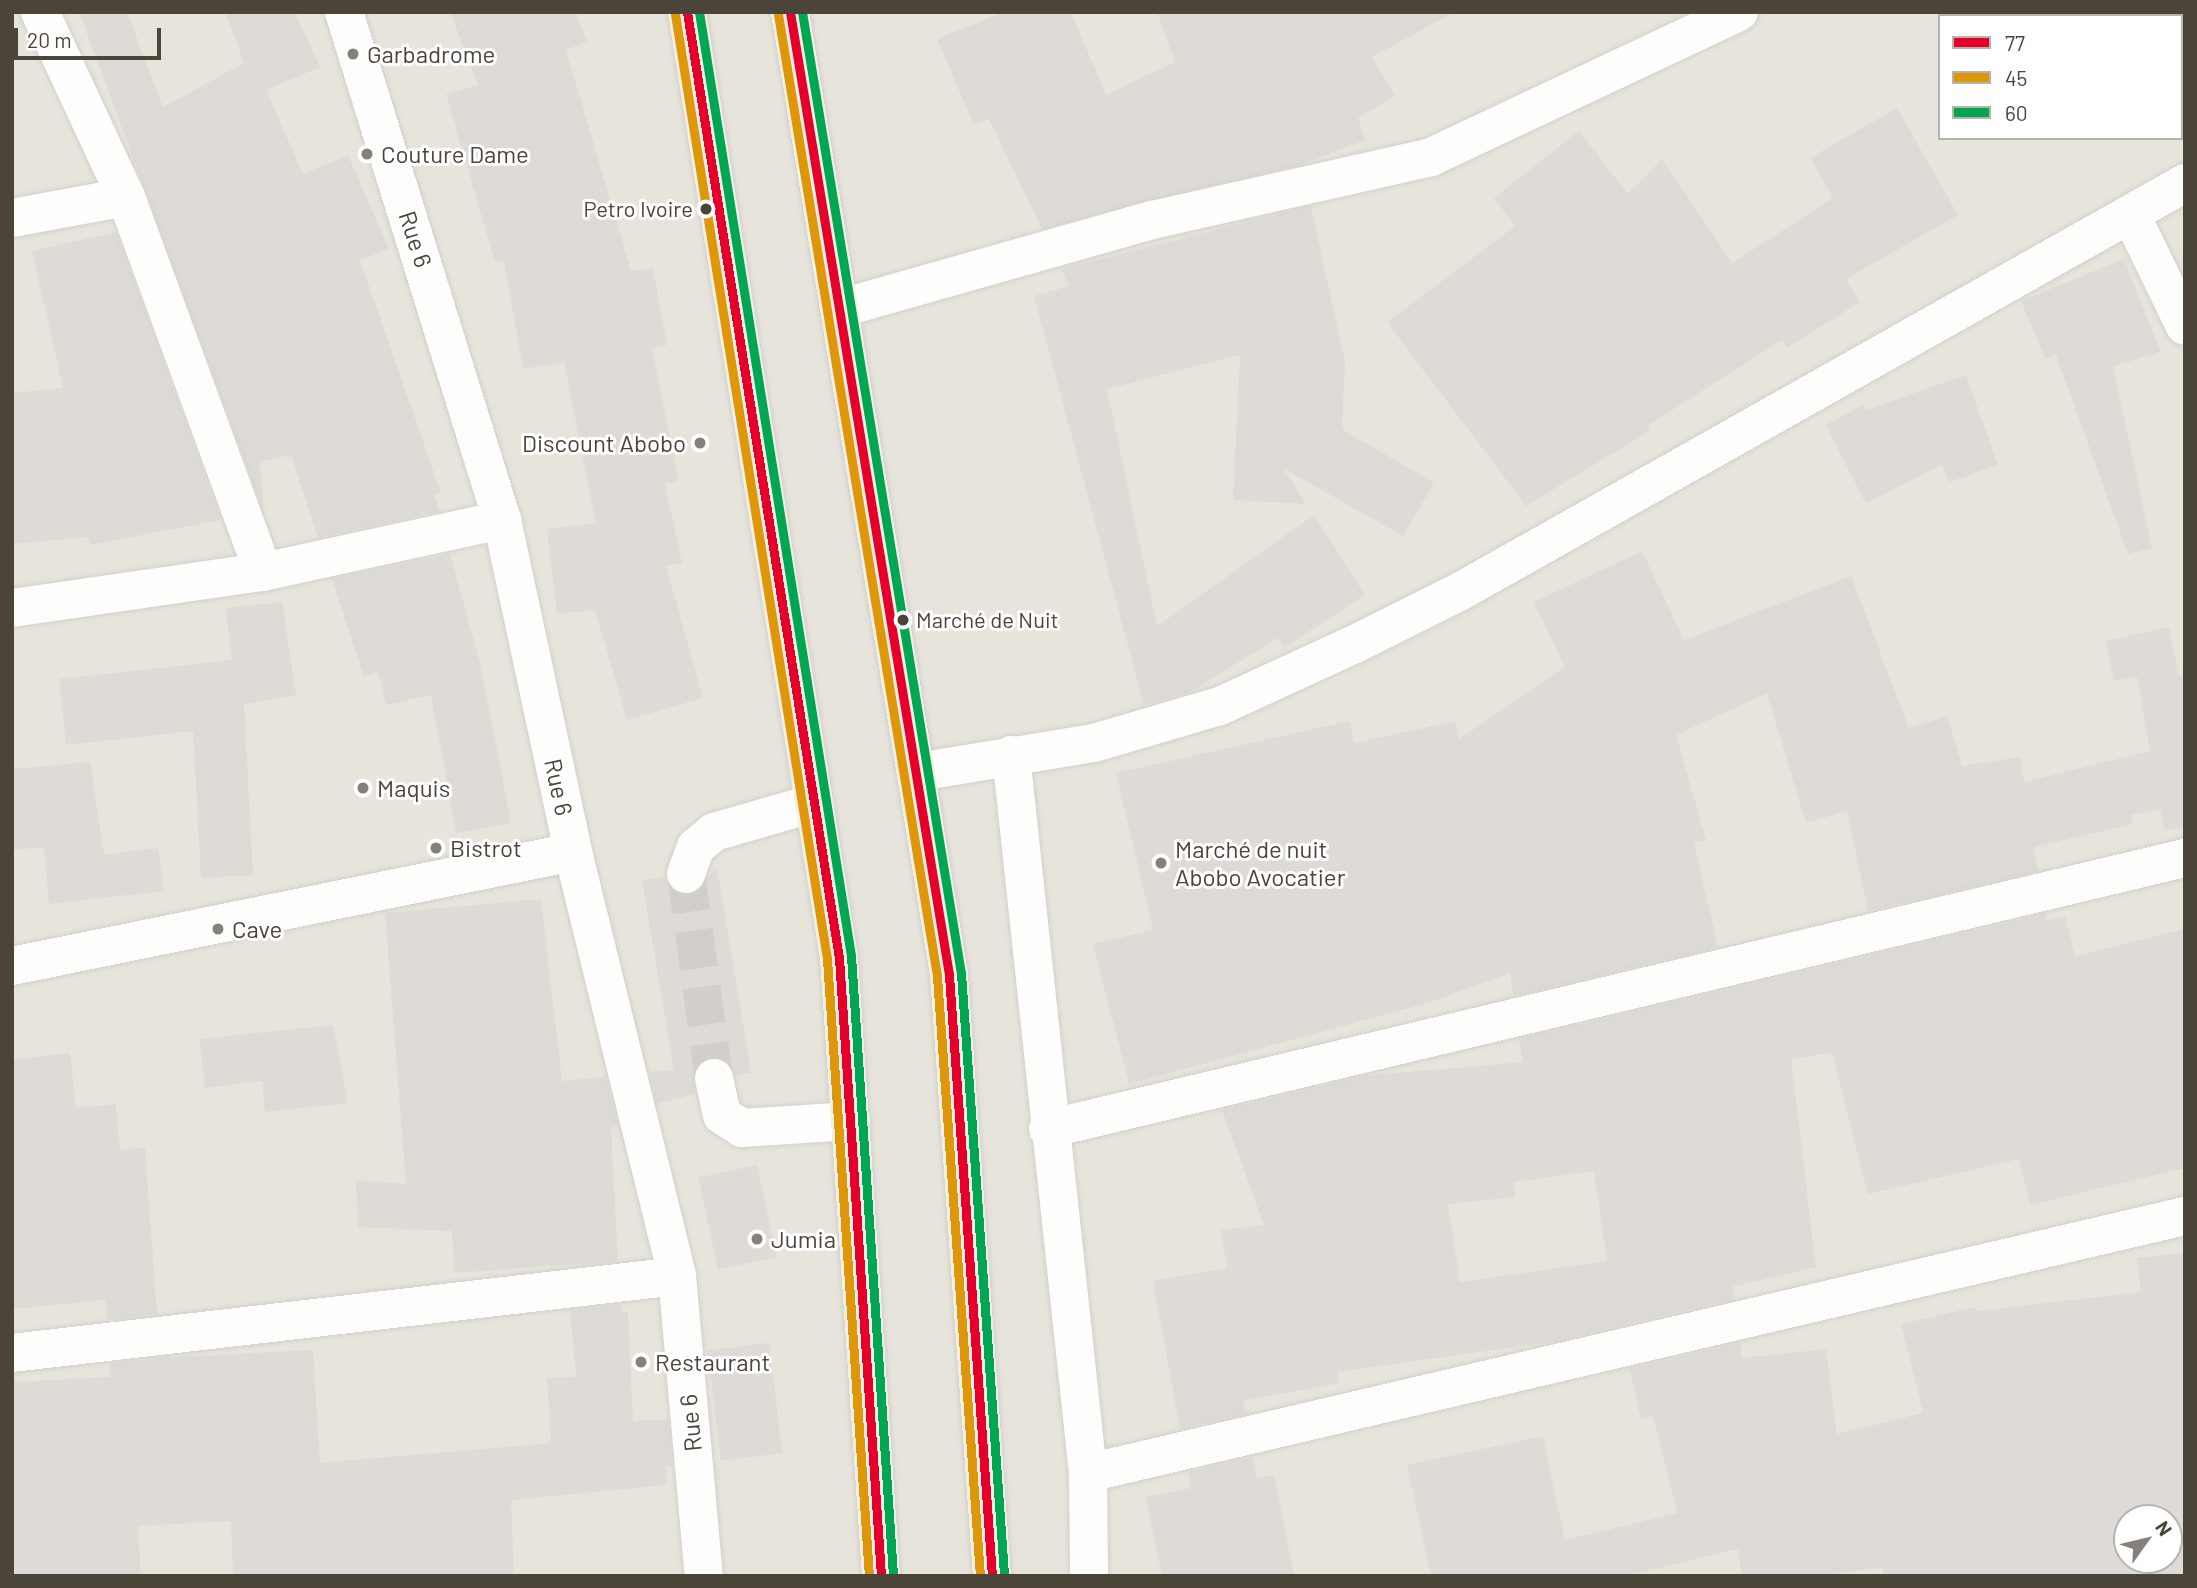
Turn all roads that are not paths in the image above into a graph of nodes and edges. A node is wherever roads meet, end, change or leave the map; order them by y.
1 (40, 12) edge
2 (344, 12) edge
3 (687, 12) edge
4 (790, 12) edge
5 (1739, 12) edge
6 (2185, 183) edge
7 (126, 197) junction
8 (2131, 215) junction
9 (12, 218) edge
10 (841, 308) junction
11 (2185, 326) edge
12 (502, 520) junction
13 (262, 572) junction
14 (12, 607) edge
15 (1011, 755) junction
16 (918, 772) junction
17 (811, 804) junction
18 (573, 852) junction
19 (2185, 858) edge
20 (686, 874) tunnel mouth
21 (12, 966) edge
22 (714, 1078) tunnel mouth
23 (851, 1121) junction
24 (1048, 1129) junction
25 (2185, 1216) edge
26 (677, 1276) junction
27 (12, 1353) edge
28 (1088, 1473) junction
29 (704, 1576) edge
30 (881, 1576) edge
31 (992, 1576) edge
32 (1089, 1576) edge

1 - 7 street
2 - 12 street, Rue 6
3 - 17 main road
4 - 10 main road
5 - 10 street
6 - 8 street
7 - 9 street
7 - 13 street
8 - 11 street
8 - 15 street
10 - 16 main road
12 - 13 street
12 - 18 street, Rue 6
13 - 14 street
15 - 16 street
15 - 24 street
16 - 31 main road
17 - 20 street
17 - 23 main road
18 - 21 street
18 - 26 street, Rue 6
19 - 24 street
22 - 23 street
23 - 30 main road
24 - 28 street
25 - 28 street
26 - 27 street
26 - 29 street, Rue 6
28 - 32 street

